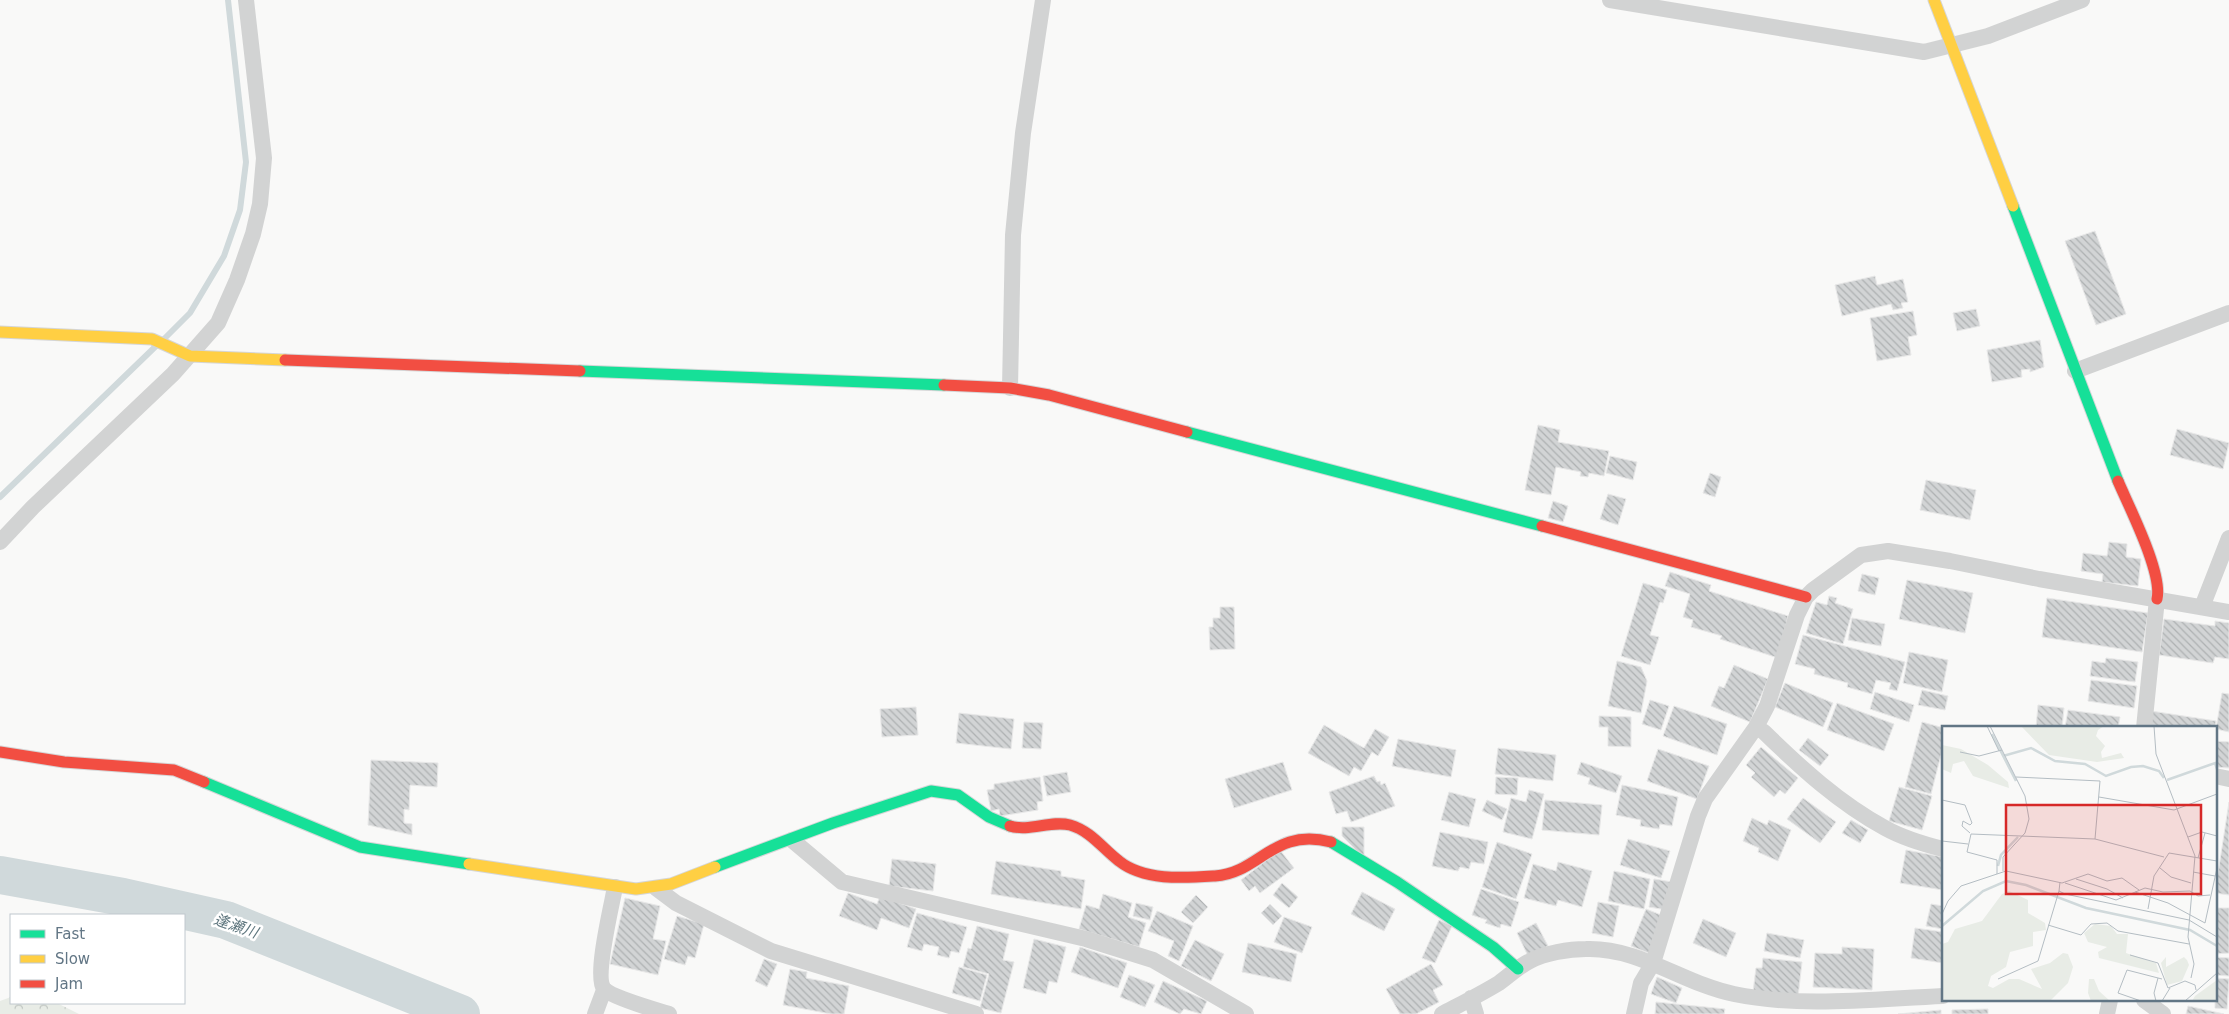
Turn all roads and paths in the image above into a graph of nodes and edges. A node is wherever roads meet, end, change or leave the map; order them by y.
1 (246, 0) edge
2 (1043, 0) edge
3 (1610, 0) edge
4 (1934, 0) edge
5 (2082, 0) edge
6 (1952, 47) junction
7 (2229, 313) edge
8 (0, 332) edge
9 (190, 356) junction
10 (2075, 371) junction
11 (1010, 388) junction
12 (2229, 538) edge
13 (0, 542) edge
14 (1806, 597) junction
15 (2157, 600) junction
16 (2202, 608) junction
17 (2229, 612) edge
18 (2144, 726) edge
19 (1756, 727) junction
20 (0, 752) edge
21 (2216, 776) edge
22 (2229, 778) edge
23 (792, 840) junction
24 (1942, 849) edge
25 (615, 887) junction
26 (656, 888) junction
27 (1653, 963) junction
28 (1518, 969) junction
29 (604, 990) junction
30 (1942, 996) edge
31 (2147, 1002) edge
32 (1473, 1006) edge
33 (596, 1010) edge
34 (668, 1014) edge
35 (976, 1014) edge
36 (1246, 1014) edge
37 (1442, 1014) edge
38 (1634, 1014) edge
39 (2163, 1014) edge

1 - 9 street
2 - 11 street
3 - 6 street
4 - 6 street
5 - 6 street
6 - 10 street
7 - 10 street
8 - 9 street
9 - 11 street
9 - 13 street
10 - 15 street
11 - 14 street
12 - 16 street
14 - 15 street
14 - 19 street
15 - 16 street
15 - 18 street
16 - 17 street
19 - 24 street
19 - 27 street
20 - 25 street
21 - 22 street
23 - 26 street
23 - 28 street
23 - 36 street
25 - 26 street
25 - 29 street
26 - 35 street
27 - 28 street
27 - 30 street
27 - 38 street
28 - 32 street
29 - 33 street
29 - 34 street
31 - 39 street
32 - 37 street

